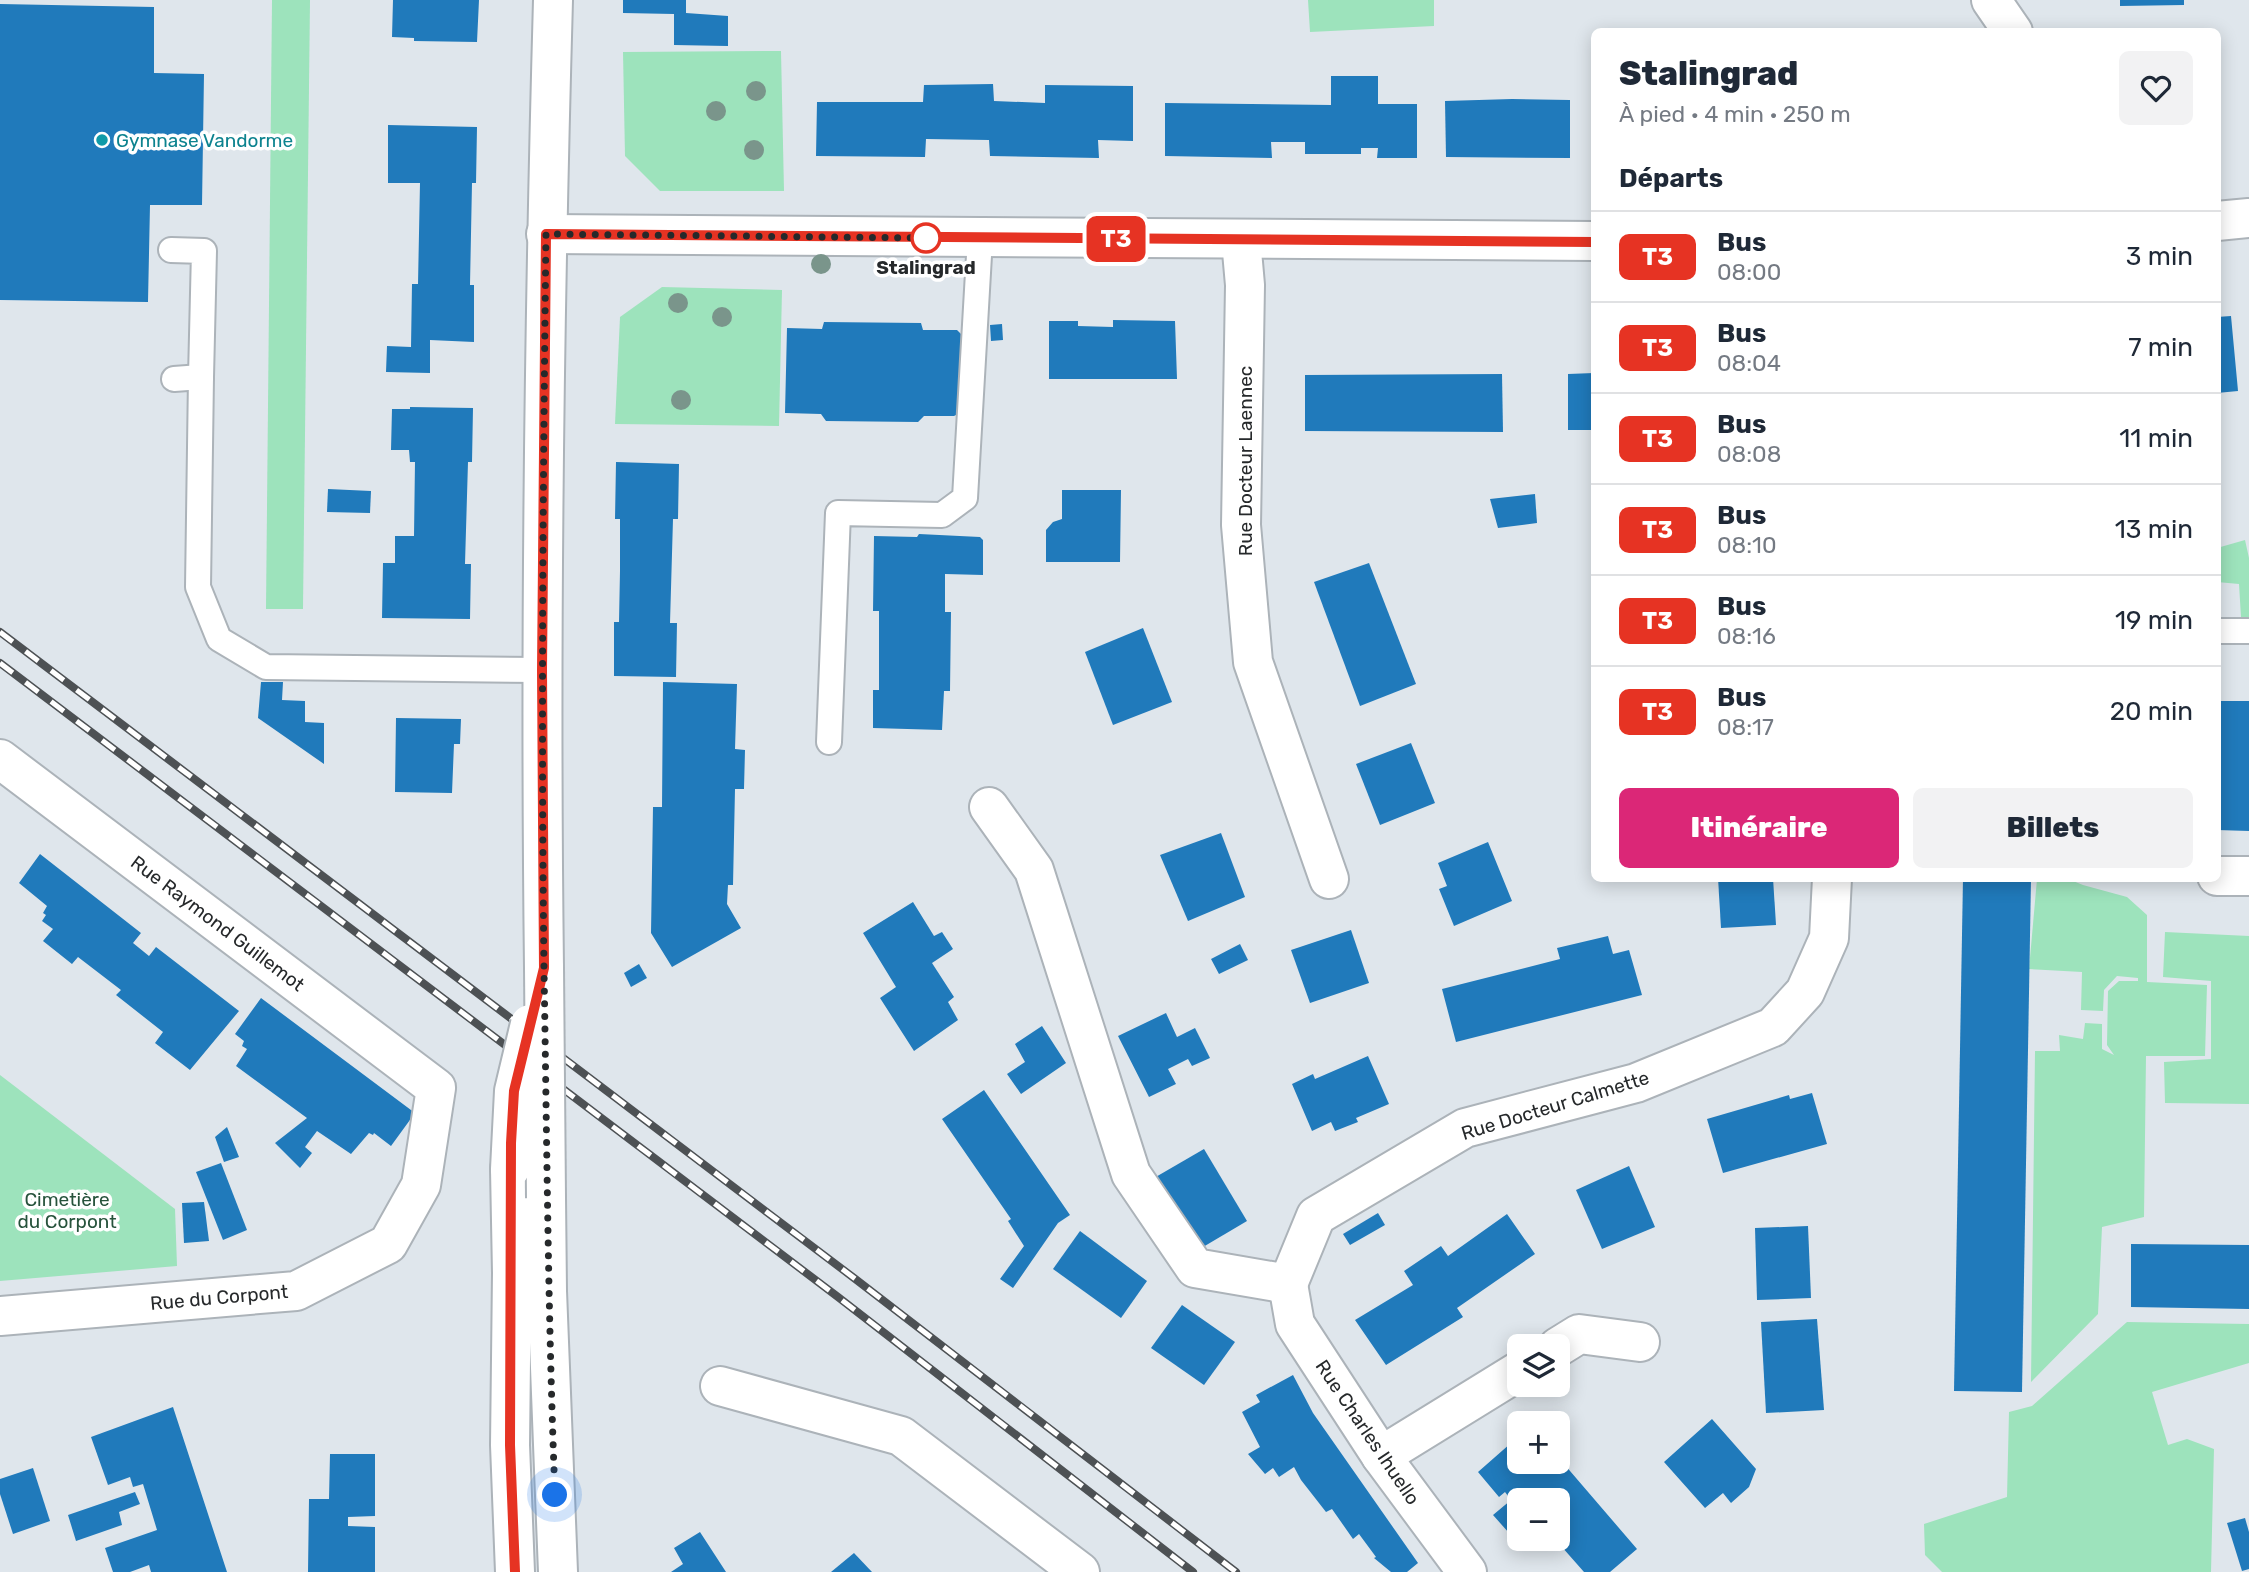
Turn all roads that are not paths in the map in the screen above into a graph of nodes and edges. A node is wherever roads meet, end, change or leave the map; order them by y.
1 (553, 0) edge
2 (1991, 0) edge
3 (2009, 28) edge
4 (2249, 218) edge
5 (2221, 221) edge
6 (546, 234) junction
7 (981, 238) junction
8 (1241, 240) junction
9 (1591, 242) edge
10 (171, 250) dead end
11 (201, 377) junction
12 (174, 379) dead end
13 (2221, 631) edge
14 (2249, 631) edge
15 (542, 670) junction
16 (828, 742) dead end
17 (0, 758) edge
18 (989, 807) dead end
19 (2221, 876) edge
20 (2249, 876) edge
21 (1329, 879) dead end
22 (1832, 882) edge
23 (544, 951) junction
24 (436, 1088) joint
25 (1288, 1284) junction
26 (0, 1316) edge
27 (1570, 1340) edge
28 (1640, 1342) dead end
29 (1507, 1378) edge
30 (720, 1386) dead end
31 (1381, 1456) junction
32 (515, 1572) edge
33 (558, 1572) edge
34 (1080, 1572) edge
35 (1467, 1572) edge

1 - 6 street
2 - 3 street
4 - 5 street
6 - 7 street
6 - 15 street
7 - 8 street
7 - 16 lane
8 - 9 street
8 - 21 street, Rue Docteur Laennec
10 - 11 lane
11 - 12 lane
11 - 15 lane
13 - 14 lane
15 - 23 street
17 - 24 street, Rue Raymond Guillemot
18 - 25 street
19 - 20 street
22 - 25 street, Rue Docteur Calmette
23 - 32 street, bridge
23 - 33 street, bridge
24 - 26 street, Rue du Corpont
25 - 31 street, Rue Charles Ihuello
27 - 28 street
29 - 31 street
30 - 34 street
31 - 35 street, Rue Charles Ihuello

